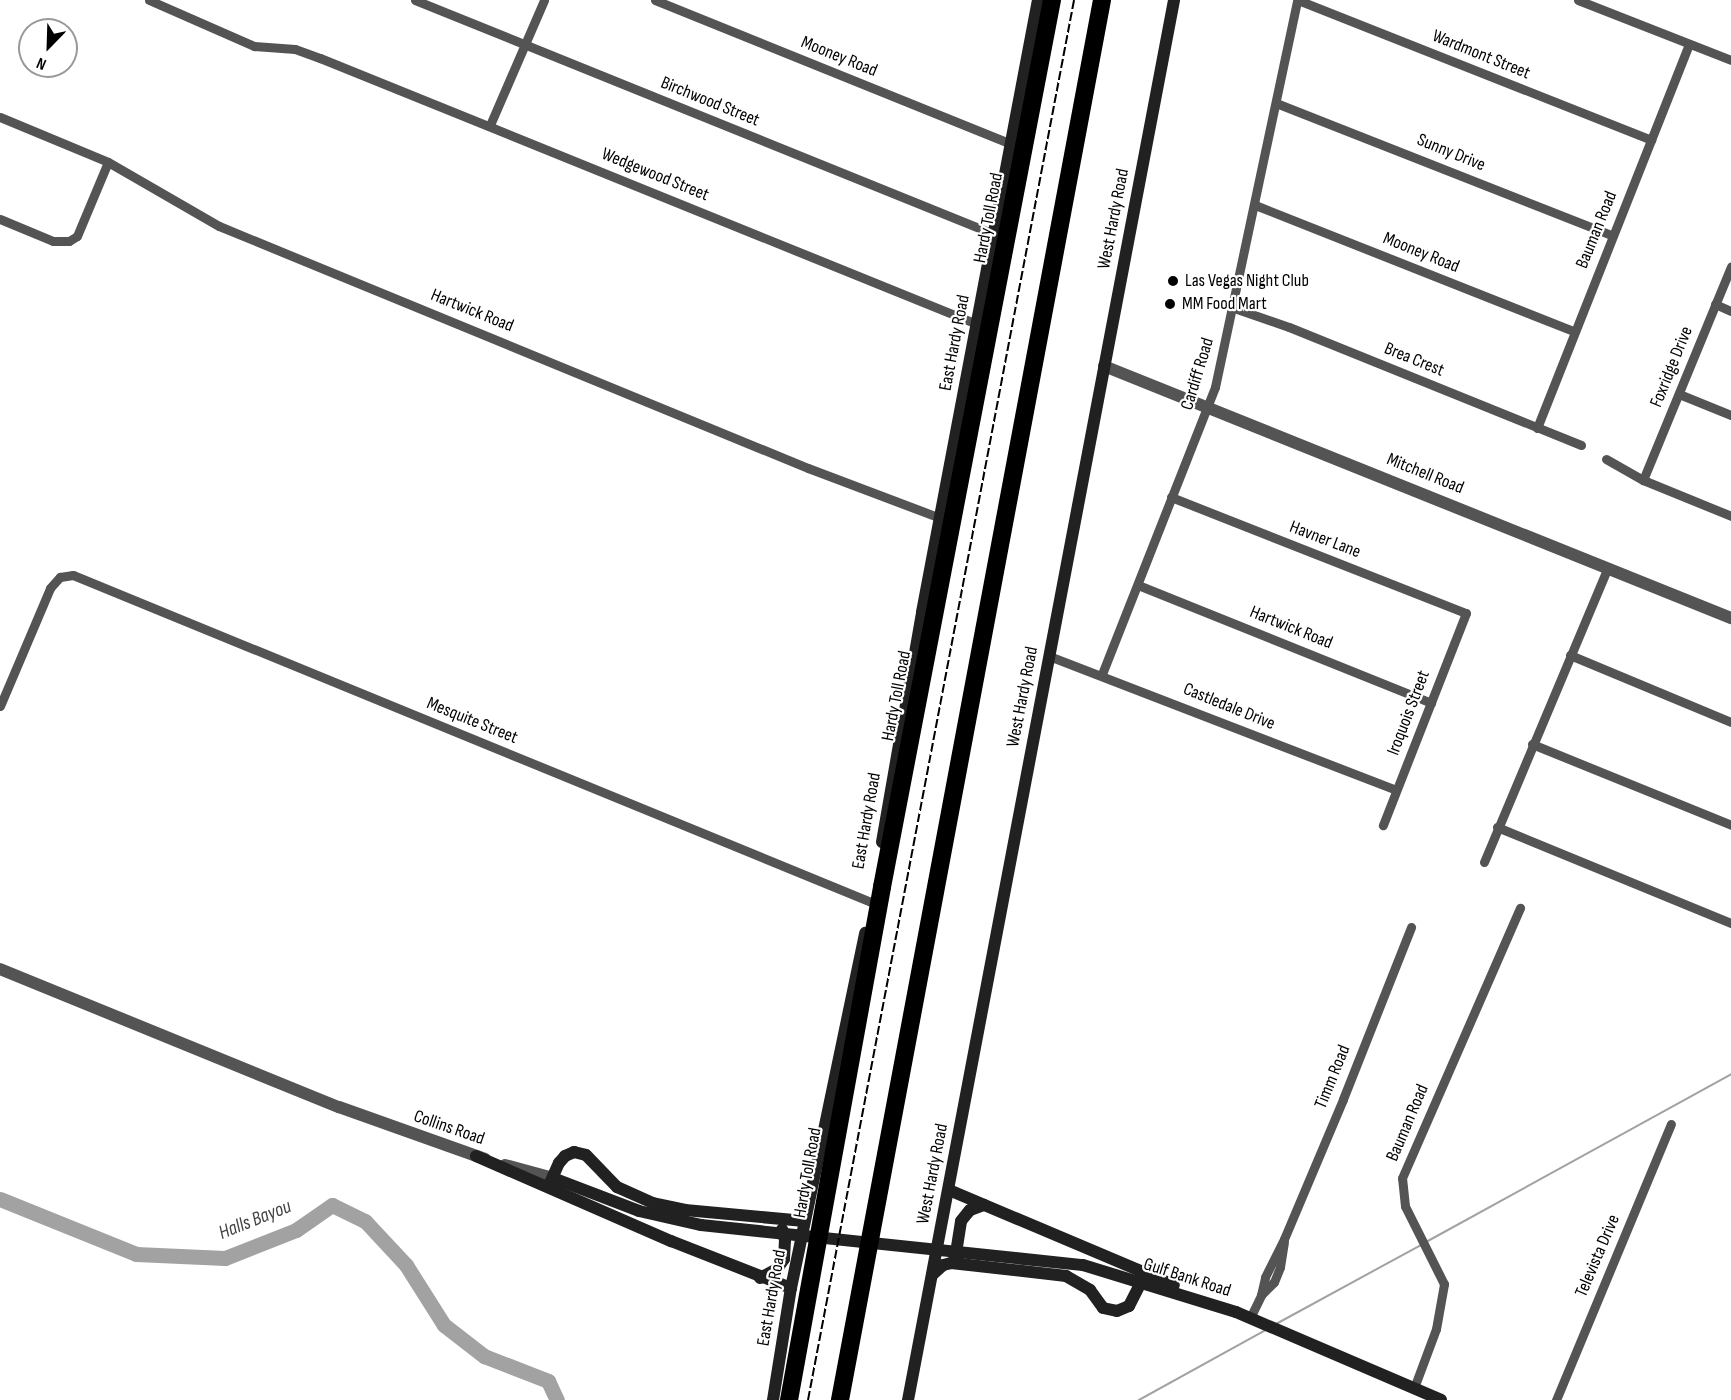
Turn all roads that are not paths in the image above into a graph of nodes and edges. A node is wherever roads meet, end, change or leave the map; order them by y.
1 (149, 0) edge
2 (415, 0) edge
3 (544, 0) edge
4 (655, 0) edge
5 (1038, 0) edge
6 (1052, 0) edge
7 (1102, 0) edge
8 (1174, 0) edge
9 (1298, 0) edge
10 (1578, 0) edge
11 (1689, 44) junction
12 (525, 45) junction
13 (1731, 60) edge
14 (1276, 103) junction
15 (0, 117) edge
16 (490, 125) junction
17 (1651, 140) junction
18 (1012, 144) junction
19 (108, 162) junction
20 (1255, 205) junction
21 (0, 219) edge
22 (994, 234) junction
23 (1612, 236) junction
24 (1731, 266) edge
25 (1715, 304) junction
26 (1233, 308) junction
27 (1731, 311) edge
28 (977, 324) junction
29 (1575, 332) junction
30 (1104, 366) junction
31 (1679, 394) junction
32 (1207, 406) junction
33 (1731, 415) edge
34 (1537, 428) junction
35 (1581, 445) dead end
36 (1606, 459) dead end
37 (1643, 480) junction
38 (1172, 497) junction
39 (1731, 516) edge
40 (940, 518) junction
41 (1608, 567) junction
42 (1138, 585) junction
43 (1466, 613) joint
44 (1731, 618) edge
45 (1570, 655) junction
46 (1049, 656) junction
47 (1102, 674) junction
48 (1431, 703) junction
49 (0, 706) edge
50 (1731, 722) edge
51 (1532, 744) junction
52 (1396, 790) junction
53 (1383, 825) dead end
54 (1731, 825) edge
55 (1497, 827) junction
56 (1484, 862) dead end
57 (871, 902) junction
58 (1520, 908) dead end
59 (1731, 923) edge
60 (1411, 927) dead end
61 (0, 969) edge
62 (1671, 1124) dead end
63 (550, 1183) junction
64 (949, 1190) junction
65 (984, 1205) junction
66 (767, 1219) junction
67 (804, 1221) junction
68 (907, 1246) joint
69 (965, 1264) junction
70 (932, 1275) junction
71 (760, 1278) junction
72 (1144, 1278) junction
73 (791, 1288) junction
74 (1254, 1320) junction
75 (1414, 1388) junction
76 (773, 1400) edge
77 (789, 1400) edge
78 (840, 1400) edge
79 (908, 1400) edge
80 (1441, 1400) edge
81 (1556, 1400) edge

1 - 16 street, Wedgewood Street
2 - 12 street, Birchwood Street
3 - 12 street
4 - 18 street, Mooney Road
5 - 18 main road, East Hardy Road
6 - 77 highway, Hardy Toll Road
7 - 78 highway
8 - 30 main road, West Hardy Road
9 - 14 street, Cardiff Road
9 - 17 street, Wardmont Street
10 - 11 street
11 - 13 street
11 - 17 street, Bauman Road
12 - 16 street
12 - 22 street, Birchwood Street
14 - 20 street, Cardiff Road
14 - 23 street, Sunny Drive
15 - 19 street, Hartwick Road
16 - 28 street, Wedgewood Street
17 - 23 street, Bauman Road
18 - 22 main road, East Hardy Road
19 - 21 street
19 - 40 street, Hartwick Road
20 - 26 street, Cardiff Road
20 - 29 street, Mooney Road
22 - 28 main road, East Hardy Road
23 - 29 street, Bauman Road
24 - 25 street, Foxridge Drive
25 - 27 street
25 - 31 street, Foxridge Drive
26 - 32 street, Cardiff Road
26 - 34 street, Brea Crest
28 - 40 main road, East Hardy Road
29 - 34 street, Bauman Road
30 - 32 street, Mitchell Road
30 - 46 main road, West Hardy Road
31 - 33 street
31 - 37 street, Foxridge Drive
32 - 38 street, Cardiff Road
32 - 41 street, Mitchell Road
34 - 35 street, Brea Crest
36 - 37 street
37 - 39 street
38 - 42 street, Cardiff Road
38 - 43 street, Havner Lane
40 - 57 main road, East Hardy Road
41 - 44 street, Mitchell Road
41 - 45 street
42 - 47 street, Cardiff Road
42 - 48 street, Hartwick Road
43 - 48 street, Iroquois Street
45 - 50 street
45 - 51 street
46 - 47 street, Castledale Drive
46 - 64 main road, West Hardy Road
47 - 52 street, Castledale Drive
48 - 52 street, Iroquois Street
49 - 57 street, Mesquite Street
51 - 54 street
51 - 55 street
52 - 53 street, Iroquois Street
55 - 56 street
55 - 59 street
57 - 67 main road, East Hardy Road
58 - 75 street, Bauman Road
60 - 74 street, Timm Road
61 - 63 street, Collins Road
62 - 81 street, Televista Drive
63 - 66 main road
63 - 68 main road, Collins Road
63 - 71 main road
64 - 65 main road
64 - 70 main road, West Hardy Road
65 - 69 main road
65 - 72 main road
66 - 67 main road
66 - 71 main road
67 - 73 main road, East Hardy Road
68 - 72 main road, Gulf Bank Road
69 - 70 main road
69 - 72 main road
70 - 79 main road, West Hardy Road
71 - 73 main road
72 - 74 main road, Gulf Bank Road
73 - 76 main road, East Hardy Road
74 - 75 main road, Gulf Bank Road
75 - 80 main road, Gulf Bank Road

